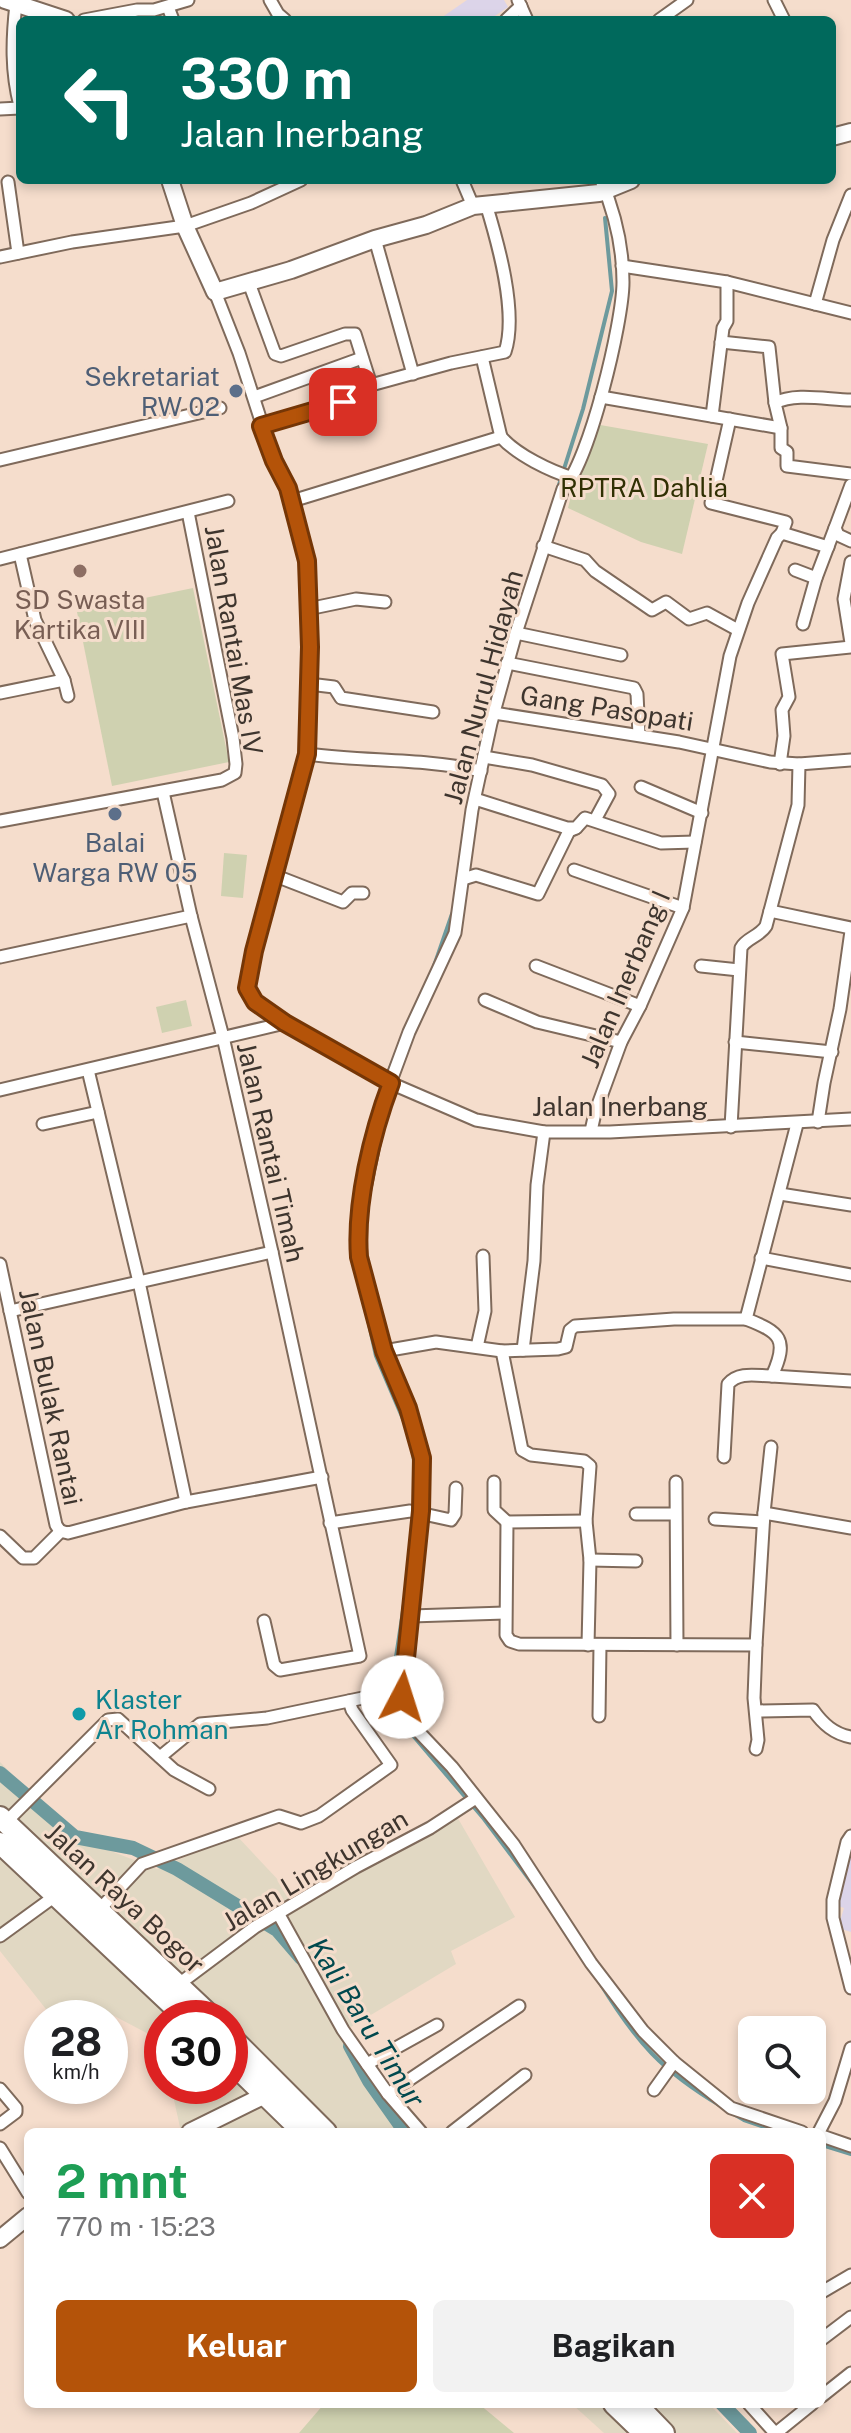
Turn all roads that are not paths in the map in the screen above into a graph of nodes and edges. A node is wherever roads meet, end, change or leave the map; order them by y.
1 (188, 0) edge
2 (687, 0) edge
3 (11, 2) edge
4 (135, 5) edge
5 (168, 7) junction
6 (54, 16) edge
7 (98, 16) edge
8 (171, 16) edge
9 (665, 16) edge
10 (16, 85) edge
11 (8, 182) dead end
12 (171, 184) edge
13 (285, 184) edge
14 (465, 184) edge
15 (599, 188) edge
16 (851, 195) edge
17 (479, 205) junction
18 (185, 226) junction
19 (375, 239) junction
20 (18, 253) junction
21 (0, 257) edge
22 (622, 266) junction
23 (727, 282) junction
24 (249, 283) junction
25 (215, 292) junction
26 (815, 304) junction
27 (851, 313) edge
28 (721, 342) junction
29 (482, 357) junction
30 (362, 358) junction
31 (413, 374) junction
32 (371, 385) junction
33 (254, 397) junction
34 (601, 397) junction
35 (851, 400) edge
36 (775, 403) junction
37 (220, 408) dead end
38 (712, 416) junction
39 (730, 419) junction
40 (261, 426) junction
41 (781, 428) junction
42 (501, 437) junction
43 (0, 460) edge
44 (851, 474) edge
45 (566, 476) junction
46 (851, 485) edge
47 (228, 501) dead end
48 (292, 501) junction
49 (188, 512) junction
50 (835, 528) junction
51 (782, 533) junction
52 (851, 541) edge
53 (543, 546) junction
54 (828, 547) junction
55 (20, 554) junction
56 (0, 558) edge
57 (851, 562) edge
58 (795, 570) dead end
59 (816, 578) junction
60 (385, 602) dead end
61 (848, 604) edge
62 (308, 609) junction
63 (803, 624) dead end
64 (738, 630) junction
65 (516, 633) junction
66 (851, 645) edge
67 (621, 655) dead end
68 (507, 663) junction
69 (64, 680) junction
70 (309, 684) junction
71 (0, 693) edge
72 (68, 696) dead end
73 (433, 712) dead end
74 (494, 713) junction
75 (639, 735) junction
76 (714, 748) junction
77 (307, 754) junction
78 (484, 757) junction
79 (851, 760) edge
80 (780, 764) junction
81 (799, 764) junction
82 (479, 771) junction
83 (641, 787) dead end
84 (163, 792) junction
85 (475, 799) junction
86 (702, 813) junction
87 (595, 820) junction
88 (0, 821) edge
89 (576, 828) junction
90 (695, 842) junction
91 (574, 870) dead end
92 (276, 876) junction
93 (463, 879) junction
94 (363, 893) dead end
95 (683, 908) junction
96 (770, 911) junction
97 (191, 916) junction
98 (851, 930) edge
99 (0, 957) edge
100 (536, 966) dead end
101 (701, 966) dead end
102 (739, 970) junction
103 (485, 1000) dead end
104 (640, 1006) junction
105 (285, 1023) junction
106 (223, 1037) junction
107 (621, 1042) junction
108 (735, 1042) junction
109 (832, 1052) junction
110 (88, 1070) junction
111 (386, 1081) junction
112 (0, 1090) edge
113 (98, 1112) junction
114 (851, 1119) edge
115 (818, 1122) junction
116 (43, 1124) dead end
117 (797, 1124) junction
118 (731, 1127) junction
119 (591, 1131) junction
120 (544, 1132) junction
121 (780, 1194) junction
122 (851, 1205) edge
123 (272, 1252) junction
124 (483, 1256) dead end
125 (761, 1258) junction
126 (0, 1264) edge
127 (851, 1275) edge
128 (139, 1282) junction
129 (10, 1311) junction
130 (746, 1319) junction
131 (477, 1347) junction
132 (523, 1350) junction
133 (384, 1351) junction
134 (502, 1351) junction
135 (772, 1376) junction
136 (851, 1381) edge
137 (771, 1447) dead end
138 (724, 1457) dead end
139 (322, 1477) junction
140 (494, 1482) dead end
141 (676, 1482) dead end
142 (456, 1488) dead end
143 (186, 1502) junction
144 (416, 1511) junction
145 (636, 1514) dead end
146 (675, 1514) junction
147 (764, 1517) junction
148 (715, 1519) dead end
149 (586, 1521) junction
150 (507, 1522) junction
151 (330, 1523) junction
152 (851, 1528) edge
153 (64, 1532) junction
154 (0, 1536) edge
155 (590, 1560) junction
156 (636, 1561) dead end
157 (505, 1613) junction
158 (411, 1616) junction
159 (264, 1621) dead end
160 (594, 1645) junction
161 (677, 1645) junction
162 (756, 1645) junction
163 (401, 1690) junction
164 (349, 1701) junction
165 (757, 1711) junction
166 (599, 1716) dead end
167 (851, 1737) edge
168 (756, 1749) dead end
169 (160, 1757) junction
170 (209, 1789) dead end
171 (472, 1801) junction
172 (5, 1819) edge
173 (851, 1836) edge
174 (0, 1843) edge
175 (55, 1896) junction
176 (100, 1909) junction
177 (277, 1913) junction
178 (0, 1936) edge
179 (179, 1984) junction
180 (851, 1988) edge
181 (167, 2000) edge
182 (195, 2000) edge
183 (519, 2006) dead end
184 (437, 2025) dead end
185 (851, 2048) edge
186 (248, 2060) edge
187 (367, 2064) junction
188 (670, 2067) junction
189 (248, 2074) edge
190 (525, 2075) dead end
191 (0, 2089) edge
192 (271, 2090) junction
193 (654, 2090) dead end
194 (388, 2094) junction
195 (0, 2124) edge
196 (198, 2128) edge
197 (300, 2128) edge
198 (321, 2128) edge
199 (418, 2128) edge
200 (457, 2128) edge
201 (790, 2128) edge
202 (824, 2128) edge
203 (826, 2136) edge
204 (851, 2146) edge
205 (0, 2148) edge
206 (24, 2187) edge
207 (24, 2219) edge
208 (0, 2239) edge
209 (851, 2275) edge
210 (826, 2290) edge
211 (851, 2317) edge
212 (826, 2336) edge
213 (851, 2373) edge
214 (826, 2393) edge
215 (753, 2408) edge
216 (807, 2408) edge
217 (645, 2414) edge
218 (664, 2433) edge
219 (775, 2433) edge

1 - 5 street
2 - 9 street
3 - 6 street
3 - 10 street
4 - 5 street
4 - 7 street
5 - 8 street
11 - 20 street
12 - 18 street
13 - 18 street
14 - 17 street
15 - 17 street
15 - 22 street, Jalan Nurul Hidayah
16 - 26 street
17 - 19 street
17 - 29 street
18 - 20 street
18 - 25 street
19 - 24 street
19 - 31 street
20 - 21 street
22 - 23 street
22 - 34 street, Jalan Nurul Hidayah
23 - 26 street
23 - 28 street
24 - 25 street
24 - 30 street
25 - 33 street
26 - 27 street
28 - 36 street
28 - 38 street
29 - 31 street
29 - 42 street
30 - 32 street
30 - 33 street
31 - 32 street
32 - 40 street
33 - 40 street
34 - 38 street
34 - 45 street, Jalan Nurul Hidayah
35 - 36 street
36 - 41 street
37 - 43 street
38 - 39 street
39 - 41 street
39 - 51 street
40 - 48 street
41 - 44 street
42 - 45 street
42 - 48 street
45 - 53 street, Jalan Nurul Hidayah
46 - 50 street
47 - 49 street
48 - 62 street
49 - 55 street
49 - 84 street, Jalan Rantai Mas IV
50 - 52 street
50 - 54 street
51 - 54 street
51 - 64 street, Jalan Inerbang I
53 - 64 street
53 - 65 street, Jalan Nurul Hidayah
54 - 59 street
55 - 56 street
55 - 69 street
57 - 61 street
58 - 59 street
59 - 63 street
60 - 62 street
61 - 66 street
62 - 70 street
64 - 76 street, Jalan Inerbang I
65 - 67 street
65 - 68 street, Jalan Nurul Hidayah
66 - 80 street
68 - 74 street, Jalan Nurul Hidayah
68 - 75 street
69 - 71 street
69 - 72 street
70 - 73 street
70 - 77 street
74 - 75 street, Gang Pasopati
74 - 78 street, Jalan Nurul Hidayah
75 - 76 street, Gang Pasopati
76 - 80 street, Gang Pasopati
76 - 86 street, Jalan Inerbang I
77 - 82 street
77 - 92 street
78 - 82 street, Jalan Nurul Hidayah
78 - 87 street
79 - 81 street, Gang Pasopati
80 - 81 street, Gang Pasopati
81 - 96 street
82 - 85 street, Jalan Nurul Hidayah
83 - 86 street
84 - 88 street
84 - 97 street, Jalan Rantai Timah
85 - 89 street
85 - 93 street, Jalan Nurul Hidayah
86 - 90 street, Jalan Inerbang I
87 - 89 street
87 - 90 street
89 - 93 street
90 - 95 street, Jalan Inerbang I
91 - 95 street
92 - 94 street
92 - 105 street, Jalan Inerbang
93 - 111 street, Jalan Nurul Hidayah
95 - 104 street, Jalan Inerbang I
96 - 98 street
96 - 102 street
97 - 99 street
97 - 106 street, Jalan Rantai Timah
98 - 109 street
100 - 104 street
101 - 102 street
102 - 108 street
103 - 107 street
104 - 107 street, Jalan Inerbang I
105 - 106 street
105 - 111 street, Jalan Inerbang
106 - 110 street
106 - 123 street, Jalan Rantai Timah
107 - 119 street, Jalan Inerbang I
108 - 109 street
108 - 118 street
109 - 115 street
110 - 112 street
110 - 113 street
111 - 120 street, Jalan Inerbang
111 - 133 street, Jalan Nurul Hidayah
113 - 116 street
113 - 128 street
114 - 115 street, Jalan Inerbang
115 - 117 street, Jalan Inerbang
117 - 118 street, Jalan Inerbang
117 - 121 street
118 - 119 street, Jalan Inerbang
119 - 120 street, Jalan Inerbang
120 - 132 street
121 - 122 street
121 - 125 street
123 - 128 street
123 - 139 street, Jalan Rantai Timah
124 - 131 street
125 - 127 street
125 - 130 street
126 - 129 street, Jalan Bulak Rantai
128 - 129 street
128 - 143 street
129 - 153 street, Jalan Bulak Rantai
130 - 132 street
130 - 135 street
131 - 133 street
131 - 134 street
132 - 134 street
133 - 144 street, Jalan Nurul Hidayah
134 - 149 street
135 - 136 street
135 - 138 street
137 - 147 street
139 - 143 street
139 - 151 street, Jalan Rantai Timah
140 - 150 street
141 - 146 street
142 - 144 street
143 - 153 street
144 - 151 street
144 - 158 street, Jalan Nurul Hidayah
145 - 146 street
146 - 161 street
147 - 148 street
147 - 152 street
147 - 162 street
149 - 150 street
149 - 155 street
150 - 157 street
151 - 159 street, Jalan Rantai Timah
153 - 154 street
155 - 156 street
155 - 160 street
157 - 158 street
157 - 160 street
158 - 163 street, Jalan Nurul Hidayah
160 - 161 street
160 - 166 street
161 - 162 street
162 - 165 street
163 - 164 street
163 - 171 street
164 - 169 street
164 - 176 street
165 - 167 street
165 - 168 street
169 - 170 street
169 - 172 street
171 - 177 street, Jalan Lingkungan
171 - 188 street
172 - 176 highway, Jalan Raya Bogor
173 - 180 street
174 - 175 highway, Jalan Raya Bogor
175 - 178 street
175 - 181 highway, Jalan Raya Bogor
176 - 179 highway, Jalan Raya Bogor
177 - 179 street, Jalan Lingkungan
177 - 187 street
179 - 182 highway, Jalan Raya Bogor
183 - 194 street
184 - 187 street
185 - 202 street
186 - 192 highway
187 - 194 street
188 - 193 street
188 - 201 street
189 - 192 highway
190 - 200 street
191 - 195 street
192 - 196 street
192 - 197 highway
192 - 198 highway
194 - 199 street
203 - 204 street
205 - 206 street
207 - 208 street
209 - 210 street
211 - 212 street
213 - 214 street
215 - 219 street
216 - 219 street
217 - 218 highway

